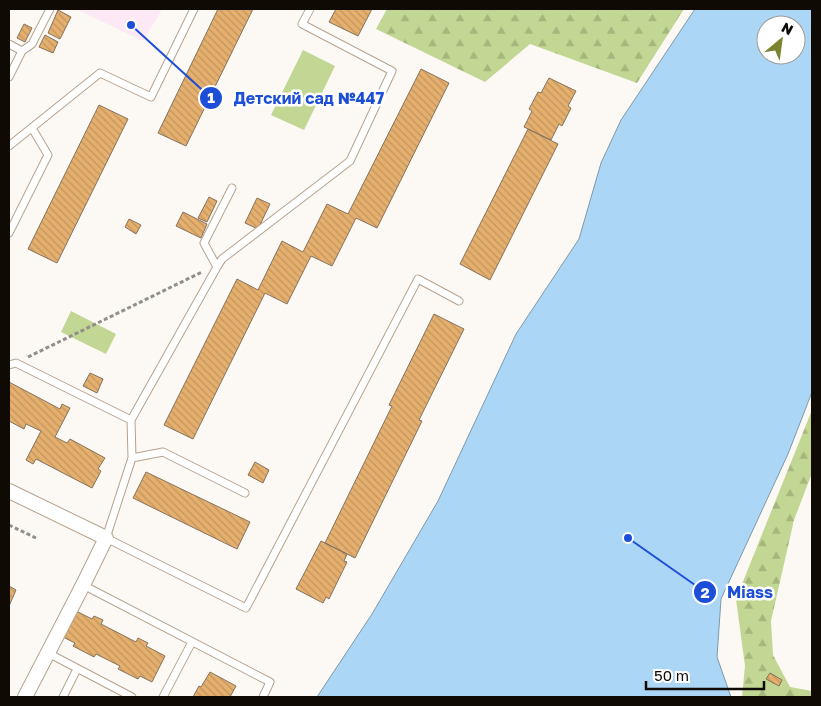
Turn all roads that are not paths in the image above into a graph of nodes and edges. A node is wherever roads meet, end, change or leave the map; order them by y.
1 (50, 9) edge
2 (194, 9) edge
3 (310, 9) edge
4 (9, 44) edge
5 (22, 51) junction
6 (9, 78) edge
7 (32, 128) junction
8 (9, 146) edge
9 (232, 188) dead end
10 (9, 233) edge
11 (216, 266) junction
12 (459, 301) dead end
13 (12, 364) edge
14 (131, 420) junction
15 (132, 458) junction
16 (9, 491) edge
17 (245, 493) dead end
18 (106, 538) junction
19 (84, 585) junction
20 (192, 642) junction
21 (48, 654) junction
22 (77, 669) junction
23 (25, 697) edge
24 (63, 697) edge
25 (132, 697) edge
26 (163, 697) edge
27 (263, 697) edge

1 - 5 lane
2 - 7 lane
3 - 11 lane
4 - 5 lane
5 - 6 lane
7 - 8 lane
7 - 10 lane
9 - 11 lane
11 - 14 lane
12 - 18 lane
13 - 14 lane
14 - 15 lane
15 - 17 lane
15 - 18 lane
16 - 18 street
18 - 19 street
19 - 20 lane
19 - 21 street
20 - 26 lane
20 - 27 lane
21 - 22 lane
21 - 23 street
22 - 24 lane
22 - 25 lane

